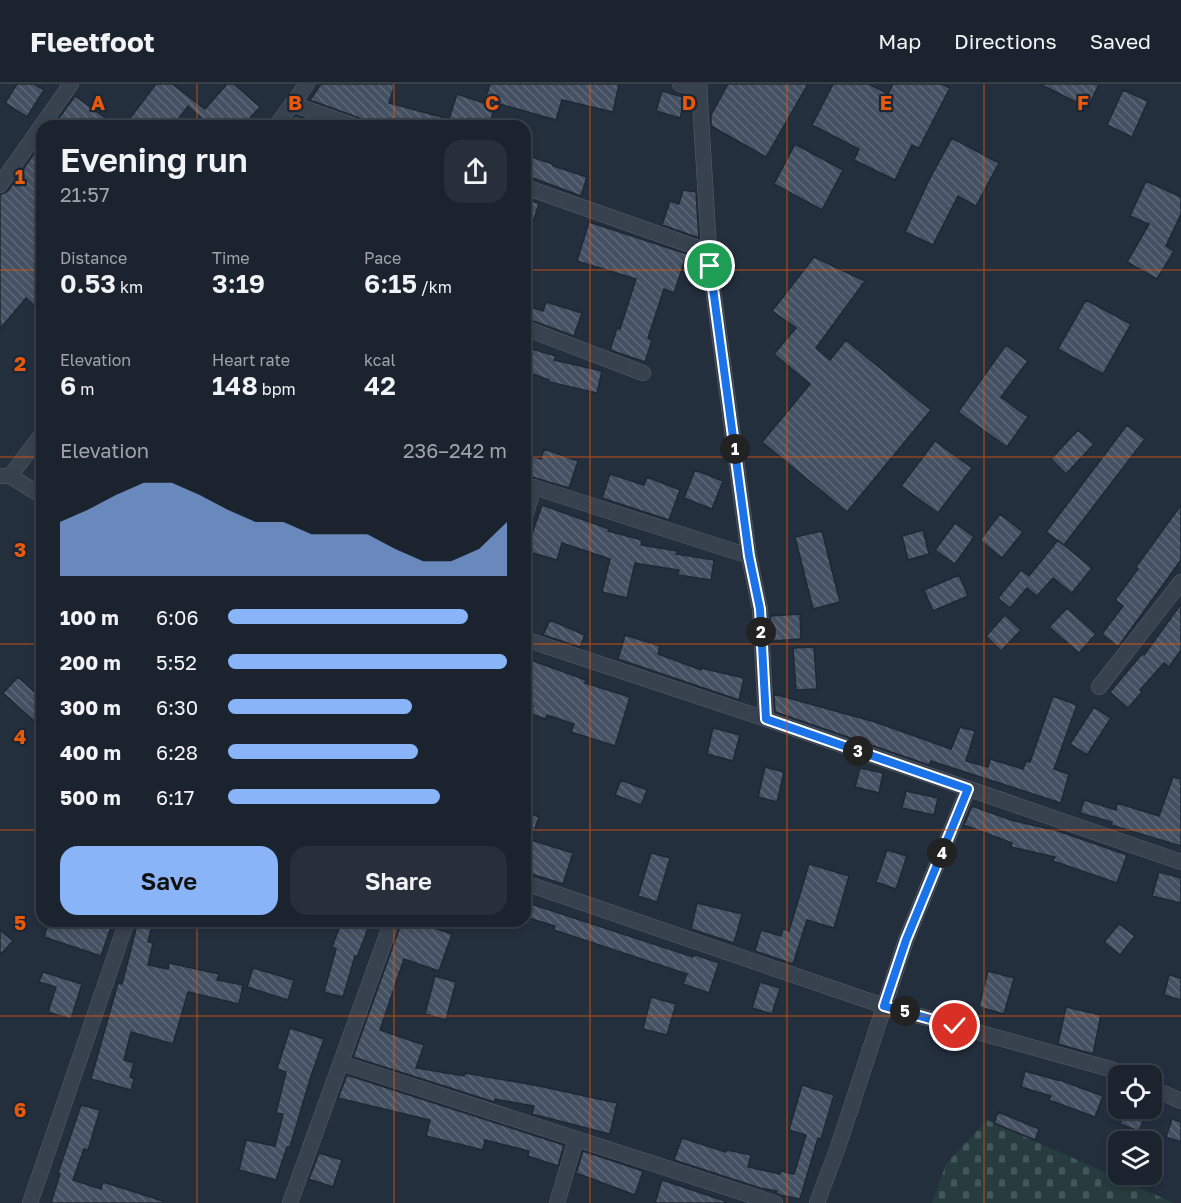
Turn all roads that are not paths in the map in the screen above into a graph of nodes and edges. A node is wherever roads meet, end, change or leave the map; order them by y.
1 (71, 84) edge
2 (307, 84) edge
3 (680, 84) edge
4 (699, 87) edge
5 (292, 104) junction
6 (46, 120) edge
7 (280, 120) edge
8 (338, 120) edge
9 (36, 134) edge
10 (0, 185) edge
11 (531, 188) edge
12 (710, 252) junction
13 (531, 330) edge
14 (643, 372) dead end
15 (36, 441) edge
16 (5, 476) edge
17 (531, 485) edge
18 (36, 493) edge
19 (749, 556) junction
20 (1181, 582) edge
21 (531, 641) edge
22 (1099, 687) dead end
23 (766, 719) junction
24 (968, 789) junction
25 (1181, 862) edge
26 (531, 885) edge
27 (125, 927) edge
28 (390, 927) edge
29 (884, 1006) junction
30 (341, 1063) junction
31 (1108, 1068) edge
32 (1162, 1092) edge
33 (1181, 1101) edge
34 (576, 1139) junction
35 (32, 1203) edge
36 (290, 1203) edge
37 (557, 1203) edge
38 (775, 1203) edge
39 (817, 1203) edge

1 - 6 street
2 - 5 street
3 - 4 street
4 - 12 street
5 - 7 street
5 - 8 street
9 - 10 street
11 - 12 street
12 - 19 street
13 - 14 street
15 - 16 street
16 - 18 street
17 - 19 street
19 - 23 street
20 - 22 street
21 - 23 street
23 - 24 street
24 - 25 street
24 - 29 street
26 - 29 street
27 - 35 street
28 - 30 street
29 - 31 street
29 - 39 street
30 - 34 street
30 - 36 street
32 - 33 street
34 - 37 street
34 - 38 street

